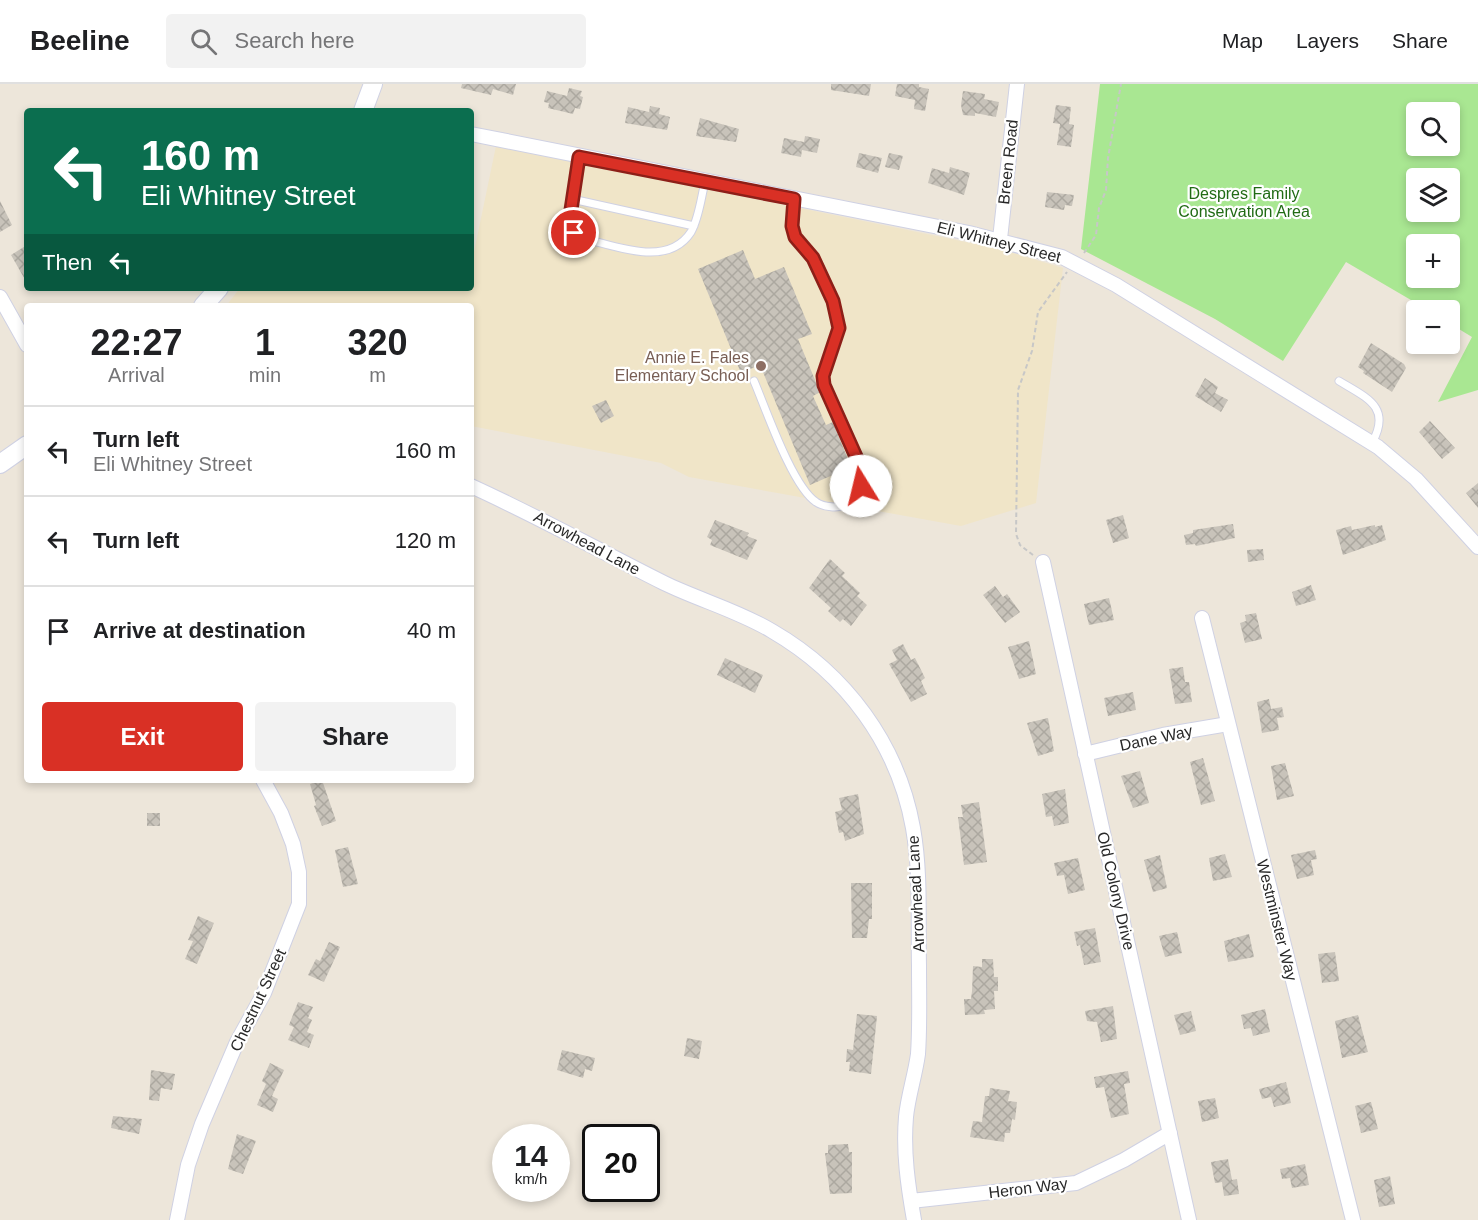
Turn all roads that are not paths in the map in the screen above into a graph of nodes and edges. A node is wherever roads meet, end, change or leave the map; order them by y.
1 (373, 84) edge
2 (1017, 84) edge
3 (367, 108) edge
4 (474, 135) edge
5 (579, 157) junction
6 (705, 182) junction
7 (572, 199) junction
8 (794, 199) junction
9 (694, 226) junction
10 (1000, 239) junction
11 (216, 291) edge
12 (0, 297) edge
13 (206, 303) edge
14 (24, 340) edge
15 (754, 381) dead end
16 (1339, 381) dead end
17 (1372, 443) junction
18 (24, 447) edge
19 (0, 464) edge
20 (474, 487) edge
21 (1478, 546) edge
22 (1043, 562) road end
23 (1202, 618) dead end
24 (1228, 723) junction
25 (1085, 754) junction
26 (265, 783) edge
27 (1170, 1133) junction
28 (911, 1201) junction
29 (177, 1220) edge
30 (915, 1220) edge
31 (1189, 1220) edge
32 (1353, 1220) edge

1 - 3 street
2 - 10 street, Breen Road
4 - 5 street, Eli Whitney Street
5 - 6 street, Eli Whitney Street
5 - 7 lane
6 - 8 street, Eli Whitney Street
6 - 9 lane
7 - 9 lane
7 - 9 lane
8 - 10 street, Eli Whitney Street
8 - 15 lane
10 - 17 street, Eli Whitney Street
11 - 13 street
12 - 14 street
16 - 17 lane
17 - 21 street, Eli Whitney Street
18 - 19 street
20 - 28 street, Arrowhead Lane
22 - 25 street, Old Colony Drive
23 - 24 street, Westminster Way
24 - 25 street, Dane Way
24 - 32 street, Westminster Way
25 - 27 street, Old Colony Drive
26 - 29 street, Chestnut Street
27 - 28 street, Heron Way
27 - 31 street, Old Colony Drive
28 - 30 street, Arrowhead Lane

